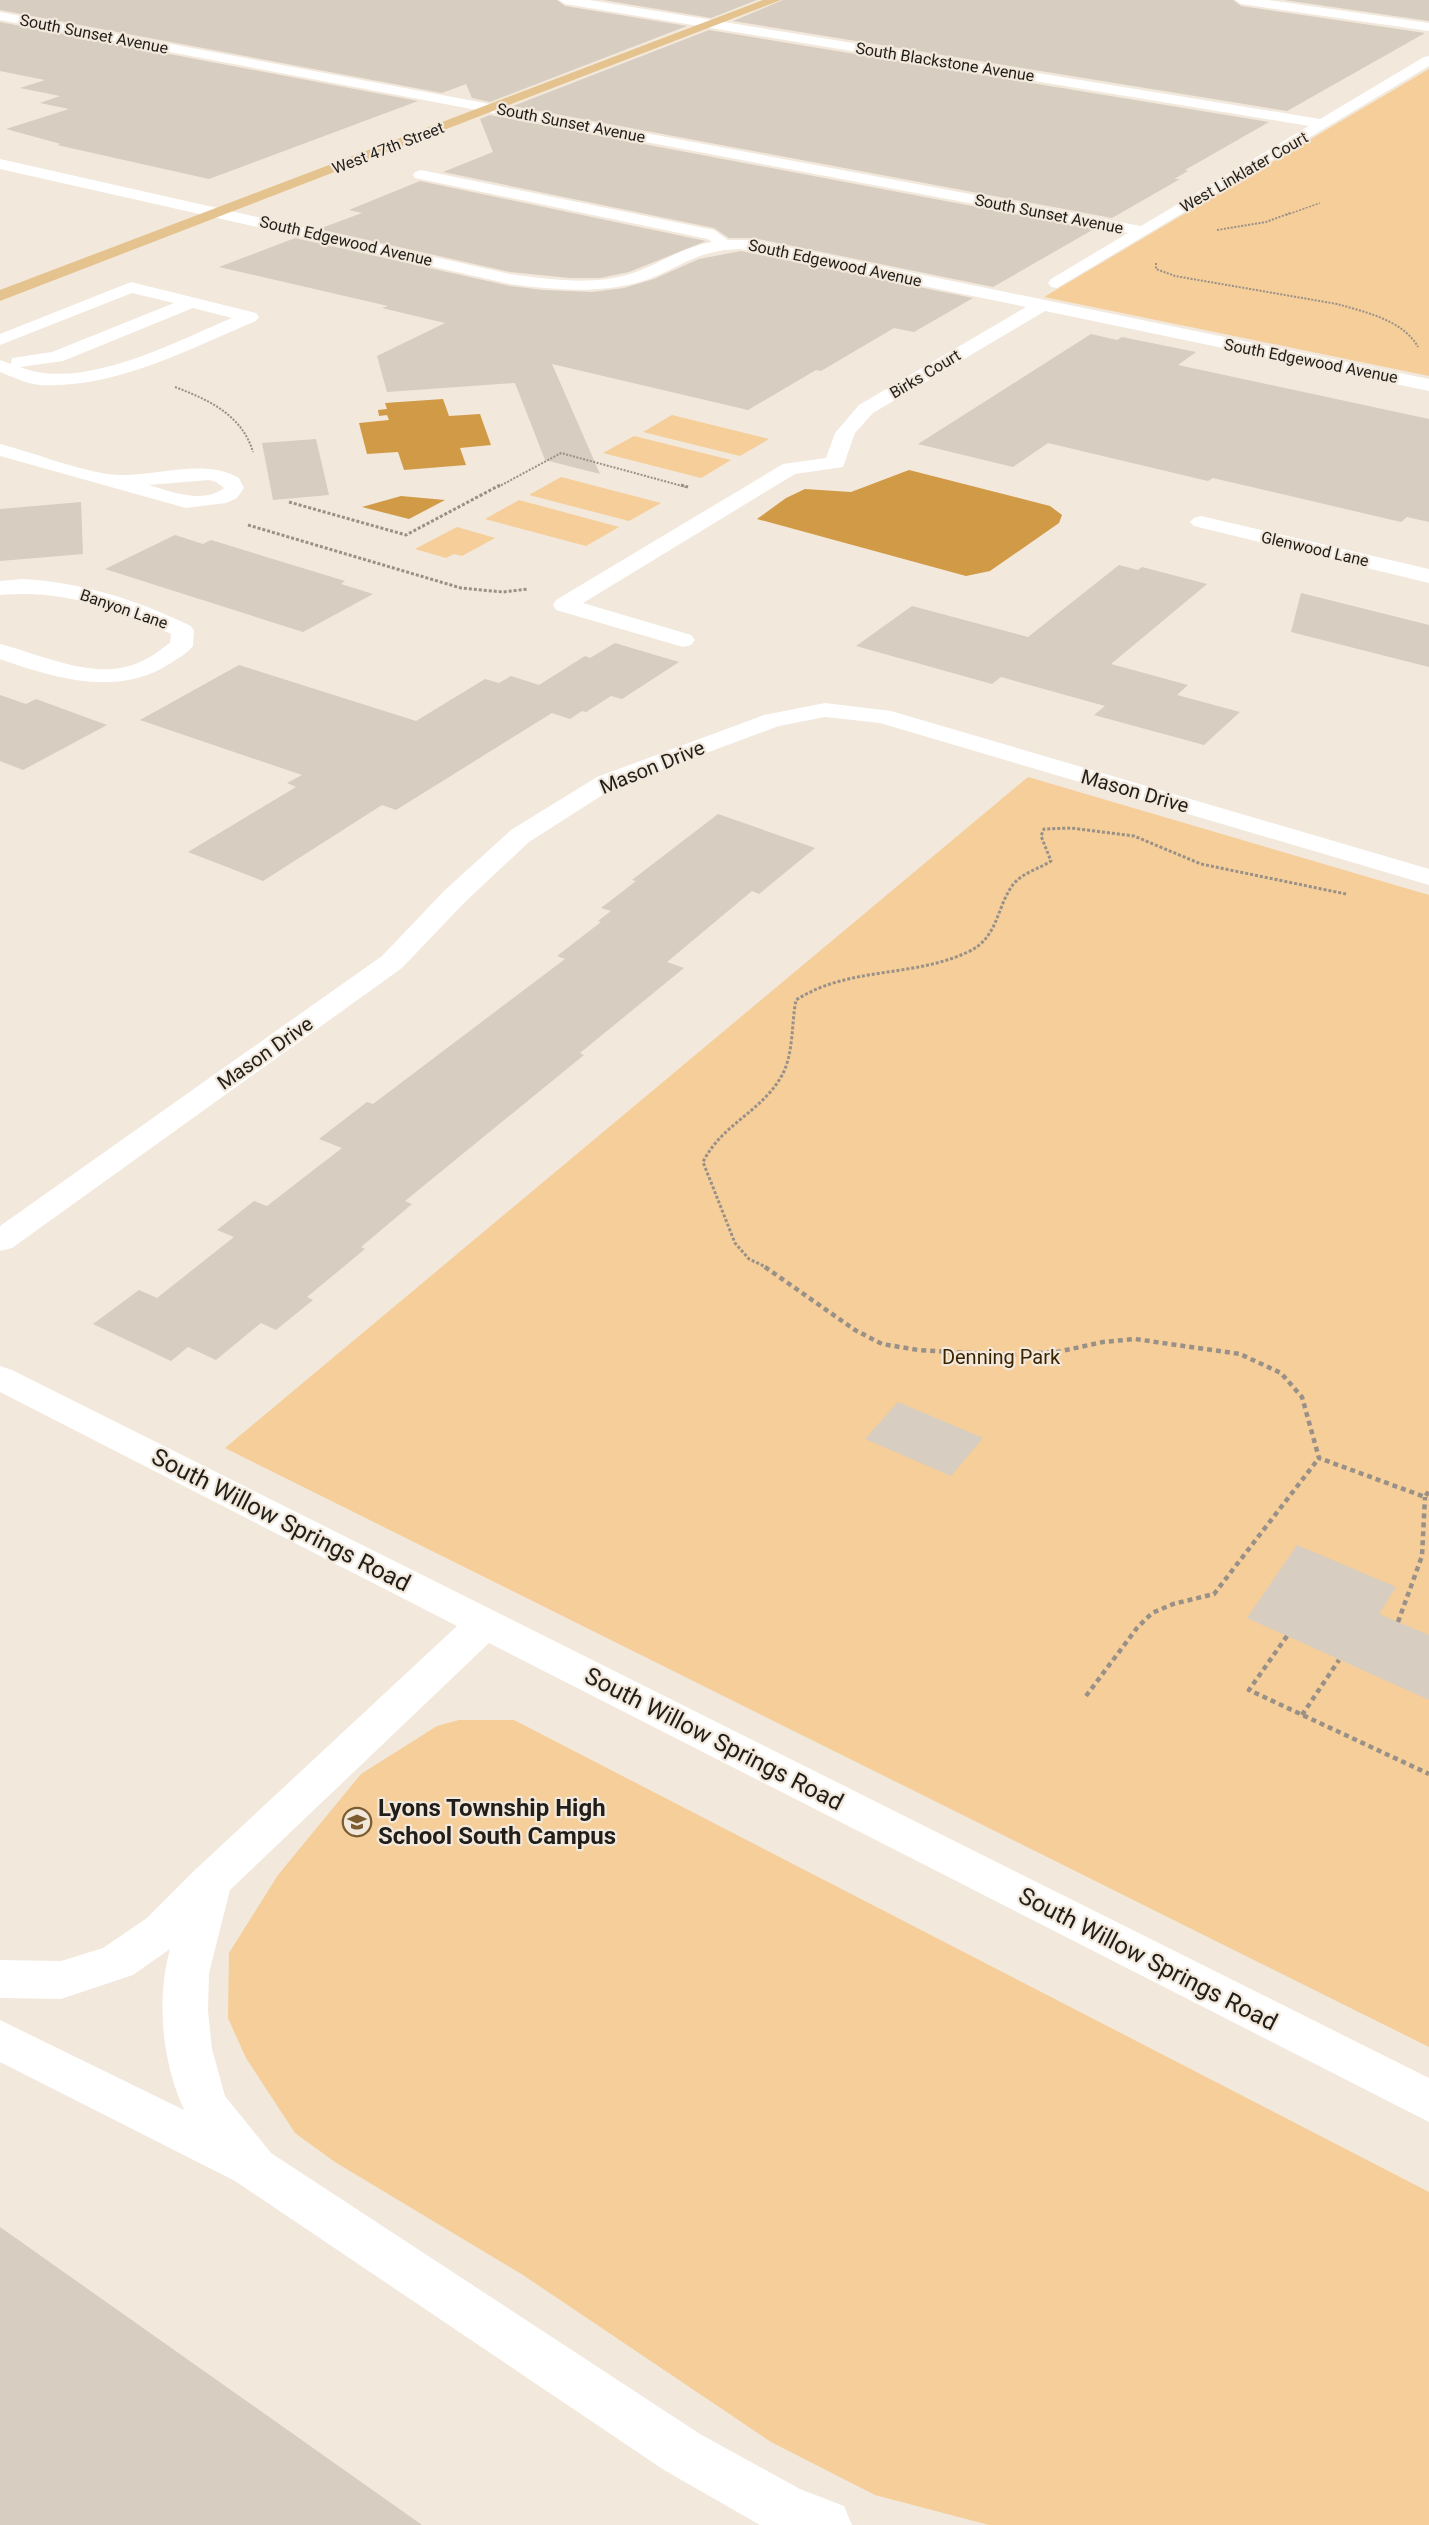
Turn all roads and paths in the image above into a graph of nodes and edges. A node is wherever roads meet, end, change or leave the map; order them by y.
1 (565, 0) edge
2 (775, 0) edge
3 (1241, 0) edge
4 (0, 16) edge
5 (713, 24) junction
6 (1429, 27) edge
7 (1429, 60) edge
8 (491, 108) junction
9 (1325, 124) junction
10 (0, 164) edge
11 (421, 175) dead end
12 (1320, 203) dead end
13 (218, 213) junction
14 (1214, 230) dead end
15 (1143, 231) junction
16 (723, 244) junction
17 (1161, 258) dead end
18 (1057, 283) dead end
19 (0, 296) edge
20 (192, 302) junction
21 (1040, 306) junction
22 (0, 340) edge
23 (1419, 351) dead end
24 (0, 365) edge
25 (1429, 385) edge
26 (0, 450) edge
27 (108, 480) junction
28 (693, 488) dead end
29 (289, 502) dead end
30 (239, 522) dead end
31 (1201, 522) dead end
32 (1429, 576) edge
33 (537, 587) dead end
34 (0, 588) edge
35 (683, 640) dead end
36 (0, 651) edge
37 (1429, 877) edge
38 (1350, 895) dead end
39 (0, 1240) edge
40 (0, 1378) edge
41 (1319, 1458) junction
42 (1429, 1491) edge
43 (1425, 1497) junction
44 (1398, 1622) dead end
45 (485, 1623) junction
46 (1287, 1636) dead end
47 (1339, 1660) dead end
48 (1086, 1696) dead end
49 (1302, 1715) junction
50 (1429, 1774) edge
51 (211, 1881) junction
52 (0, 1979) edge
53 (0, 2040) edge
54 (1429, 2101) edge
55 (255, 2168) junction
56 (825, 2525) edge

1 - 5 street, South Blackstone Avenue
2 - 5 main road, West 47th Street
3 - 6 street
4 - 8 street, South Sunset Avenue
5 - 8 main road, West 47th Street
5 - 9 street, South Blackstone Avenue
7 - 9 street, West Linklater Court
8 - 13 main road, West 47th Street
8 - 15 street, South Sunset Avenue
9 - 15 street, West Linklater Court
10 - 13 street, South Edgewood Avenue
11 - 16 street
12 - 14 path
13 - 16 street, South Edgewood Avenue
13 - 19 main road, West 47th Street
15 - 18 street, West Linklater Court
16 - 21 street, South Edgewood Avenue
17 - 23 path
20 - 22 street
20 - 24 street
20 - 24 street
21 - 25 street, South Edgewood Avenue
21 - 35 street, Birks Court
26 - 27 street
27 - 27 street
28 - 29 path
30 - 33 path
31 - 32 street, Glenwood Lane
34 - 36 street, Banyon Lane
37 - 39 street, Mason Drive
38 - 41 path
40 - 45 street, South Willow Springs Road
41 - 43 path
41 - 48 path
42 - 43 path
43 - 44 path
45 - 51 street
45 - 54 street, South Willow Springs Road
46 - 49 path
47 - 49 path
49 - 50 path
51 - 52 street
51 - 55 street
53 - 55 street
55 - 56 street

